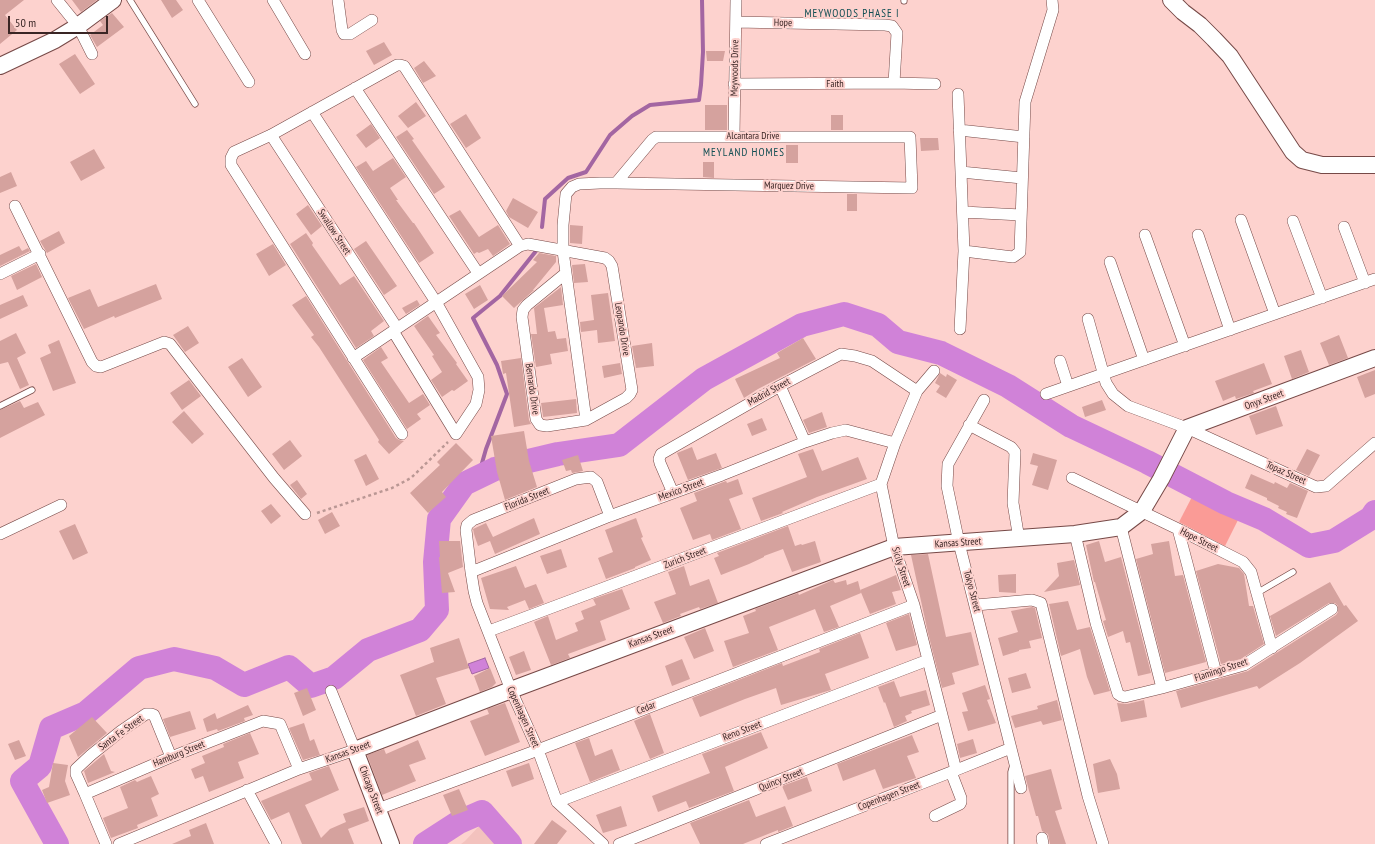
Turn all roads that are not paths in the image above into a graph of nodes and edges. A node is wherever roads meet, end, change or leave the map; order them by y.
1 (57, 0) edge
2 (113, 0) edge
3 (130, 0) edge
4 (198, 0) edge
5 (273, 0) edge
6 (338, 0) edge
7 (736, 0) edge
8 (1052, 0) edge
9 (1171, 0) edge
10 (372, 20) dead end
11 (736, 22) junction
12 (78, 26) junction
13 (92, 54) dead end
14 (305, 54) dead end
15 (0, 66) edge
16 (249, 82) dead end
17 (894, 83) junction
18 (734, 84) junction
19 (935, 84) dead end
20 (355, 88) junction
21 (958, 94) dead end
22 (195, 104) dead end
23 (312, 112) junction
24 (959, 130) junction
25 (270, 135) junction
26 (734, 136) junction
27 (910, 137) joint
28 (1024, 137) junction
29 (1375, 165) edge
30 (961, 172) junction
31 (1022, 178) junction
32 (616, 183) junction
33 (15, 206) dead end
34 (963, 212) junction
35 (1021, 215) junction
36 (1241, 220) dead end
37 (1293, 221) dead end
38 (1344, 227) dead end
39 (1144, 234) dead end
40 (1198, 235) dead end
41 (520, 246) junction
42 (563, 251) junction
43 (964, 251) junction
44 (40, 254) junction
45 (1110, 262) dead end
46 (478, 273) junction
47 (566, 273) junction
48 (0, 274) edge
49 (1370, 281) edge
50 (1322, 298) junction
51 (436, 302) junction
52 (1275, 314) junction
53 (1088, 319) dead end
54 (960, 328) dead end
55 (395, 330) junction
56 (1230, 330) junction
57 (1185, 346) junction
58 (353, 358) junction
59 (1375, 358) edge
60 (1144, 360) junction
61 (1060, 361) dead end
62 (934, 371) dead end
63 (1104, 373) junction
64 (780, 386) junction
65 (1068, 386) junction
66 (32, 390) dead end
67 (917, 391) junction
68 (1046, 394) dead end
69 (984, 400) dead end
70 (0, 406) edge
71 (586, 420) junction
72 (969, 425) junction
73 (1187, 428) junction
74 (402, 434) dead end
75 (805, 442) junction
76 (895, 443) junction
77 (1375, 443) edge
78 (1072, 478) dead end
79 (881, 484) junction
80 (673, 493) junction
81 (61, 505) dead end
82 (1142, 511) junction
83 (305, 514) road end
84 (610, 516) junction
85 (1121, 527) junction
86 (1178, 529) junction
87 (0, 534) edge
88 (1075, 534) junction
89 (1019, 539) junction
90 (959, 543) junction
91 (894, 546) junction
92 (470, 572) junction
93 (1294, 572) dead end
94 (1257, 593) junction
95 (914, 605) junction
96 (976, 605) junction
97 (1332, 609) dead end
98 (489, 631) junction
99 (1272, 648) junction
100 (928, 660) junction
101 (1216, 673) junction
102 (1162, 688) junction
103 (510, 690) junction
104 (331, 691) dead end
105 (942, 715) junction
106 (1010, 748) junction
107 (355, 750) junction
108 (538, 750) junction
109 (171, 757) junction
110 (1014, 760) junction
111 (299, 769) junction
112 (954, 771) junction
113 (1022, 788) dead end
114 (246, 790) junction
115 (85, 794) junction
116 (557, 802) junction
117 (378, 809) junction
118 (935, 816) dead end
119 (106, 844) edge
120 (119, 844) edge
121 (276, 844) edge
122 (391, 844) edge
123 (603, 844) edge
124 (619, 844) edge
125 (766, 844) edge
126 (1011, 844) edge
127 (1103, 844) edge

1 - 12 street
2 - 12 street
3 - 22 lane
4 - 16 street
5 - 14 street
6 - 10 street
7 - 11 street, Meywoods Drive
8 - 28 street
9 - 29 street
11 - 17 street, Hope
11 - 18 street, Meywoods Drive
12 - 13 street
12 - 15 street
17 - 18 street, Faith
17 - 19 street, Faith
18 - 26 street, Meywoods Drive
20 - 23 street
20 - 41 street
20 - 46 street
21 - 24 street
23 - 25 street
23 - 51 street
24 - 28 street
24 - 30 street
25 - 55 street, Swallow Street
25 - 58 street
26 - 27 street, Alcantara Drive
26 - 32 street, Alcantara Drive
27 - 32 street, Marquez Drive
28 - 31 street
30 - 31 street
30 - 34 street
31 - 35 street
32 - 42 street
33 - 44 street
34 - 35 street
34 - 43 street
35 - 43 street
36 - 52 street
37 - 50 street
38 - 49 street
39 - 57 street
40 - 56 street
41 - 42 street, Leopando Drive
41 - 46 street
42 - 47 street
42 - 71 street, Leopando Drive
43 - 54 street
44 - 48 street
44 - 83 street
45 - 60 street
46 - 51 street
47 - 71 street
47 - 71 street, Bernardo Drive
49 - 50 street
50 - 52 street
51 - 55 street
51 - 55 street, Swallow Street
52 - 56 street
53 - 63 street, Topaz Street
55 - 58 street
56 - 57 street
57 - 60 street
58 - 74 street
59 - 73 street, Onyx Street
60 - 63 street
61 - 65 street
62 - 67 street
63 - 65 street
63 - 73 street, Topaz Street
64 - 67 street, Madrid Street
64 - 75 street
64 - 80 street, Madrid Street
65 - 68 street
66 - 70 lane
67 - 76 street
69 - 72 street, Tokyo Street
72 - 89 street
72 - 90 street, Tokyo Street
73 - 77 street, Topaz Street
73 - 82 street, Kansas Street
75 - 76 street, Mexico Street
75 - 80 street, Mexico Street
76 - 79 street
78 - 82 street, Hope Street
79 - 91 street, Sicily Street
79 - 98 street, Zurich Street
80 - 84 street, Mexico Street
81 - 87 street
82 - 85 street, Kansas Street
82 - 86 street, Hope Street
84 - 92 street, Mexico Street
84 - 92 street, Florida Street
85 - 88 street, Kansas Street
85 - 102 street
86 - 94 street, Hope Street
86 - 101 street
88 - 89 street, Kansas Street
88 - 102 street, Flamingo Street
89 - 90 street, Kansas Street
90 - 91 street, Kansas Street
90 - 96 street, Tokyo Street
91 - 95 street, Sicily Street
91 - 103 street, Kansas Street
92 - 98 street, Copenhagen Street
93 - 94 lane
94 - 99 street, Hope Street
95 - 100 street, Sicily Street
95 - 108 street, Cedar
96 - 106 street, Tokyo Street
96 - 127 street
97 - 99 street, Flamingo Street
98 - 103 street, Copenhagen Street
99 - 101 street, Flamingo Street
100 - 105 street, Sicily Street
100 - 116 street, Reno Street
101 - 102 street, Flamingo Street
103 - 107 street, Kansas Street
103 - 108 street, Copenhagen Street
104 - 107 street, Chicago Street
105 - 112 street, Sicily Street
105 - 124 street, Quincy Street
106 - 110 street, Tokyo Street
106 - 112 street, Copenhagen Street
107 - 111 street, Kansas Street
107 - 117 street, Chicago Street
108 - 116 street, Copenhagen Street
108 - 117 street, Cedar
109 - 111 street, Hamburg Street
109 - 115 street, Hamburg Street
109 - 115 street, Santa Fe Street
110 - 113 street, Tokyo Street
110 - 126 lane
111 - 114 street, Kansas Street
112 - 118 street, Sicily Street
112 - 125 street, Copenhagen Street
114 - 120 street, Kansas Street
114 - 121 street
115 - 119 street
116 - 123 street, Copenhagen Street
117 - 122 street, Chicago Street

